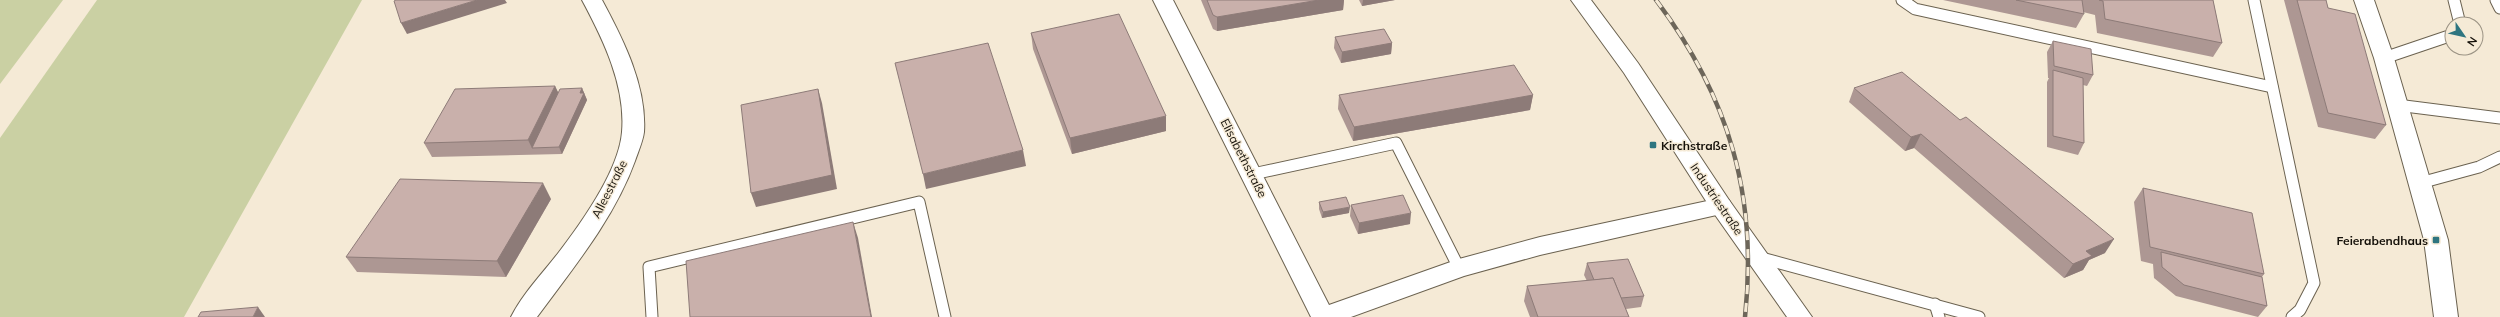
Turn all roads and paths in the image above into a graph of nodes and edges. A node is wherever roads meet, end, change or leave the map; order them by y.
1 (592, 0) edge
2 (1163, 0) edge
3 (1581, 0) edge
4 (1902, 0) edge
5 (2254, 0) edge
6 (2364, 0) edge
7 (2454, 0) edge
8 (2496, 0) edge
9 (2500, 8) edge
10 (2459, 16) edge
11 (2444, 38) edge
12 (2384, 58) junction
13 (2272, 87) junction
14 (2397, 105) junction
15 (2500, 118) edge
16 (2500, 156) edge
17 (1253, 174) junction
18 (2420, 183) junction
19 (1720, 206) junction
20 (1757, 257) junction
21 (1459, 268) junction
22 (1935, 304) junction
23 (523, 317) edge
24 (652, 317) edge
25 (946, 317) edge
26 (1324, 317) edge
27 (1800, 317) edge
28 (1939, 317) edge
29 (1979, 317) edge
30 (2292, 317) edge
31 (2446, 317) edge

1 - 23 street, Alleestraße
2 - 17 street, Elisabethstraße
3 - 19 street, Industriestraße
4 - 13 lane
5 - 13 lane
6 - 12 street
7 - 10 lane
8 - 9 lane
11 - 12 lane
12 - 14 street
13 - 30 lane
14 - 15 lane
14 - 18 street
16 - 18 lane
17 - 21 lane
17 - 26 street, Elisabethstraße
18 - 31 street
19 - 20 street, Industriestraße
19 - 21 street
20 - 22 lane
20 - 27 street, Industriestraße
21 - 26 street
22 - 28 lane
22 - 29 lane
24 - 25 lane

